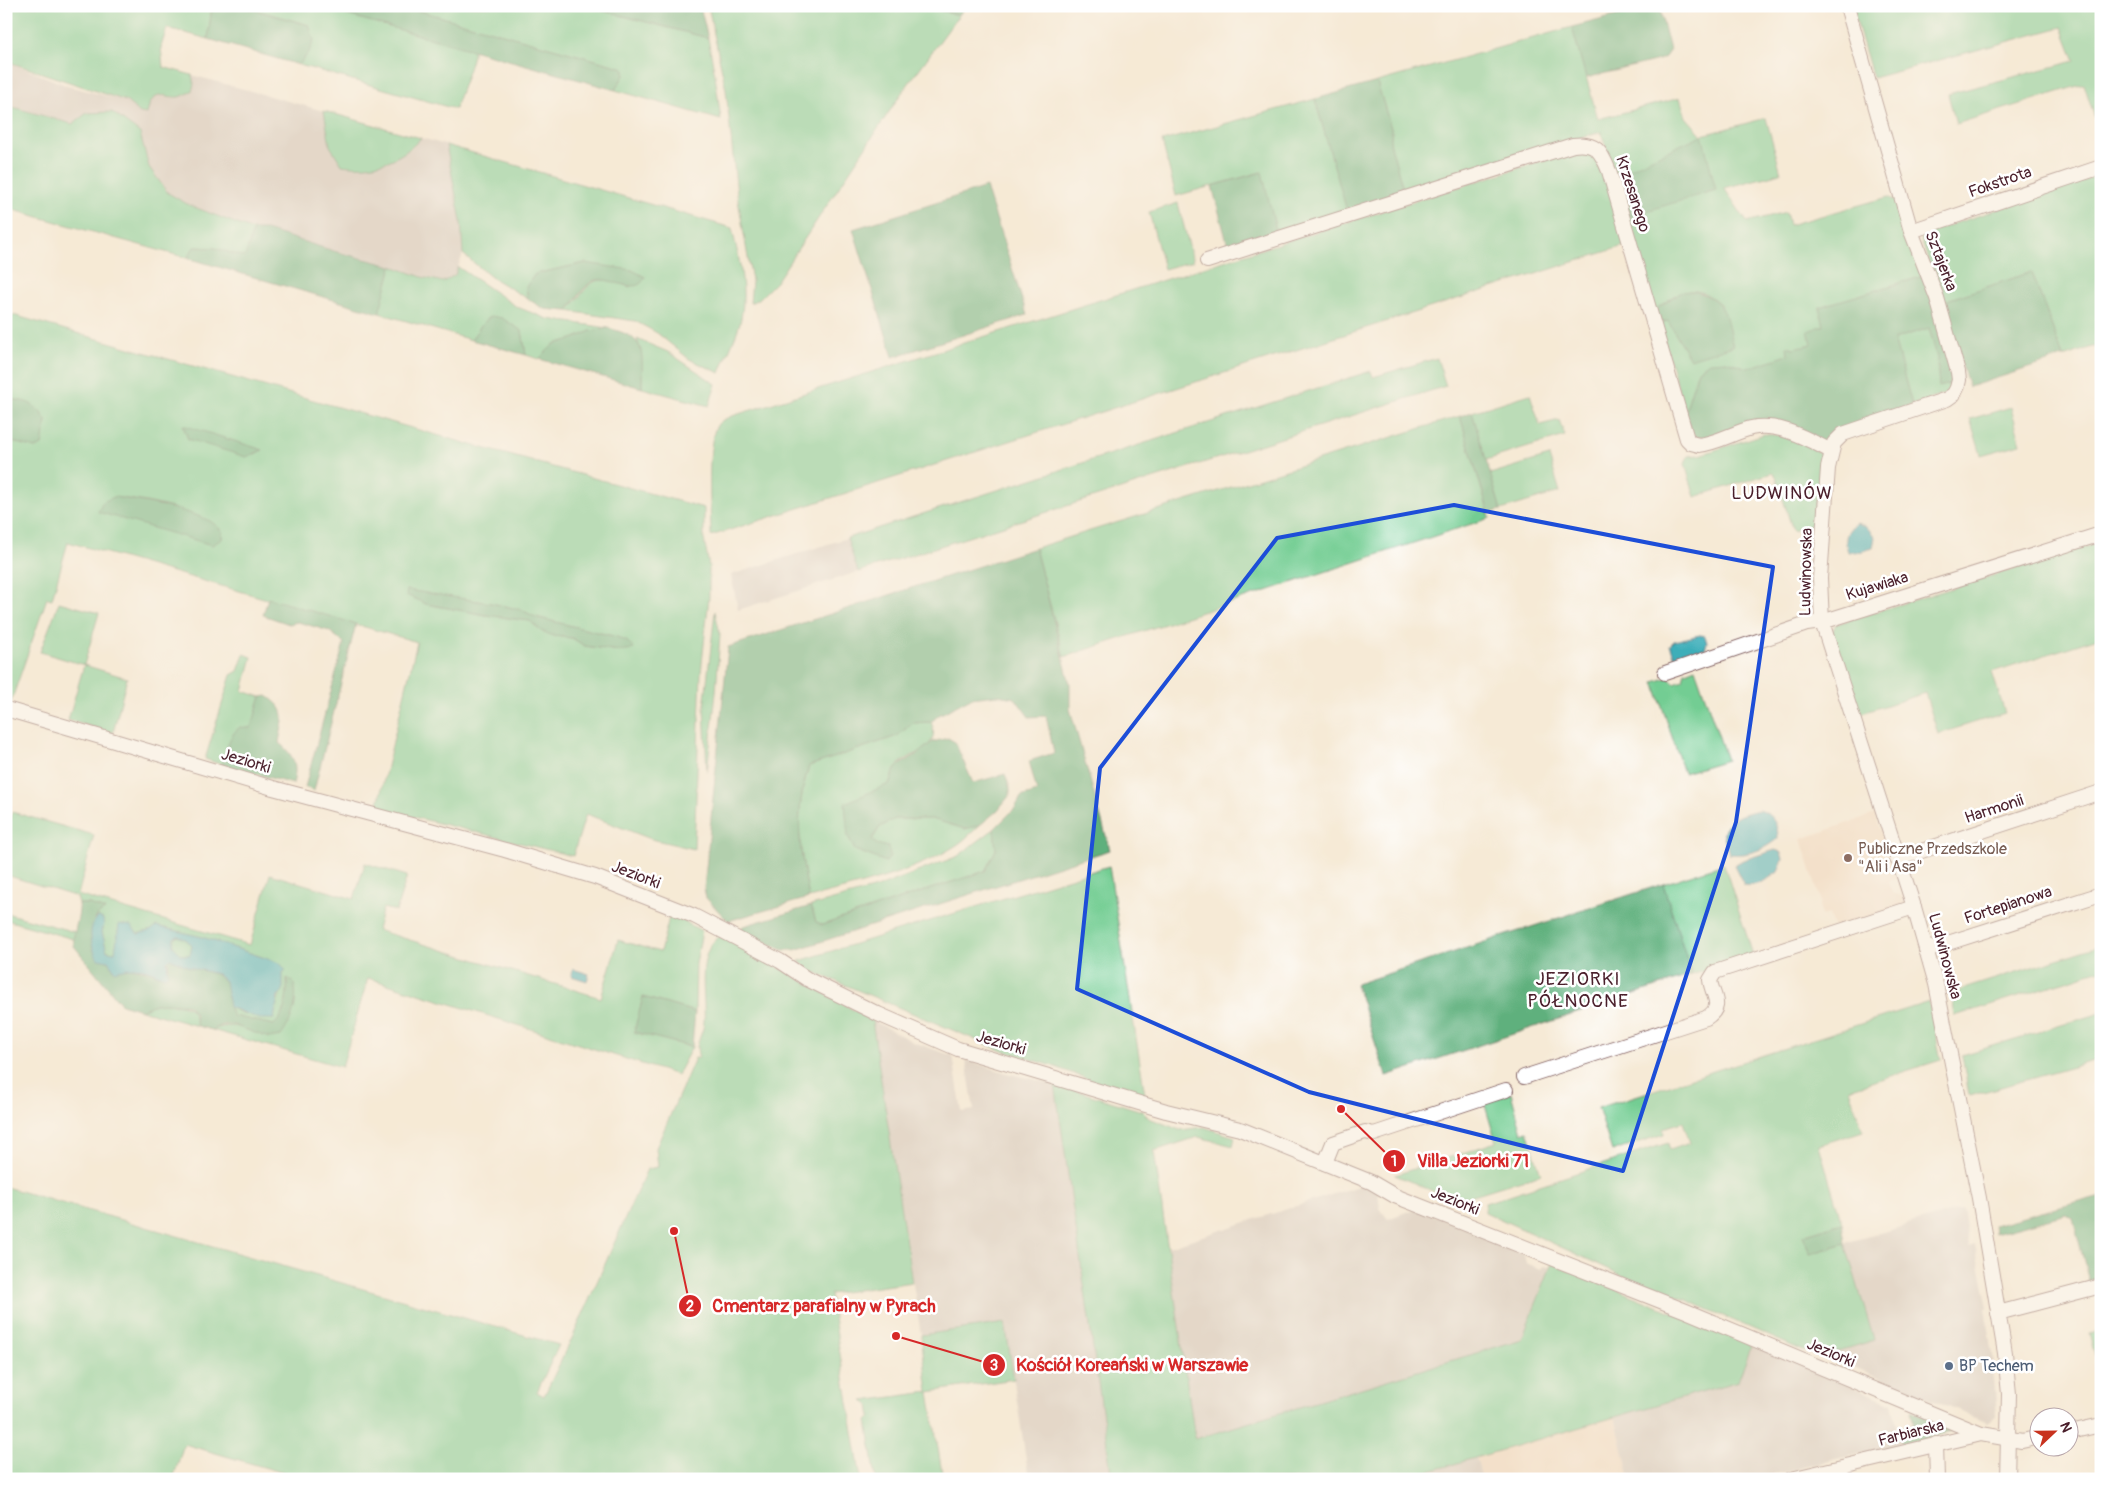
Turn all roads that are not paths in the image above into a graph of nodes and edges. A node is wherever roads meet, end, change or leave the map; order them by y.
1 (1847, 6) edge
2 (2101, 167) edge
3 (1911, 231) junction
4 (1207, 262) dead end
5 (1831, 452) junction
6 (2101, 534) edge
7 (1822, 622) junction
8 (1665, 673) dead end
9 (6, 709) edge
10 (2101, 792) edge
11 (1897, 859) junction
12 (2101, 894) edge
13 (1914, 907) junction
14 (1926, 950) junction
15 (1524, 1077) dead end
16 (1506, 1090) dead end
17 (1325, 1163) junction
18 (2101, 1286) edge
19 (1998, 1312) junction
20 (2101, 1425) edge
21 (2080, 1430) edge
22 (1981, 1434) junction
23 (2009, 1440) junction
24 (2030, 1440) edge
25 (1936, 1444) junction
26 (1811, 1476) edge
27 (1791, 1479) edge
28 (1937, 1479) edge
29 (2008, 1479) edge

1 - 3 street, Sztajerka
2 - 3 street, Fokstrota
3 - 5 street, Sztajerka
4 - 5 street, Krzesanego
5 - 7 street, Ludwinowska
6 - 7 street, Kujawiaka
7 - 8 street, Kujawiaka
7 - 11 street, Ludwinowska
9 - 17 street, Jeziorki
10 - 11 street, Harmonii
11 - 13 street, Ludwinowska
12 - 14 street, Fortepianowa
13 - 14 street, Ludwinowska
13 - 15 street
14 - 19 street, Ludwinowska
16 - 17 street
17 - 22 street, Jeziorki
18 - 19 street
19 - 23 street, Ludwinowska
20 - 21 street
22 - 23 street, Farbiarska
22 - 25 street, Farbiarska
23 - 24 street, Farbiarska
23 - 29 street, Ludwinowska
25 - 26 street, Farbiarska
25 - 28 street
26 - 27 street, Farbiarska

